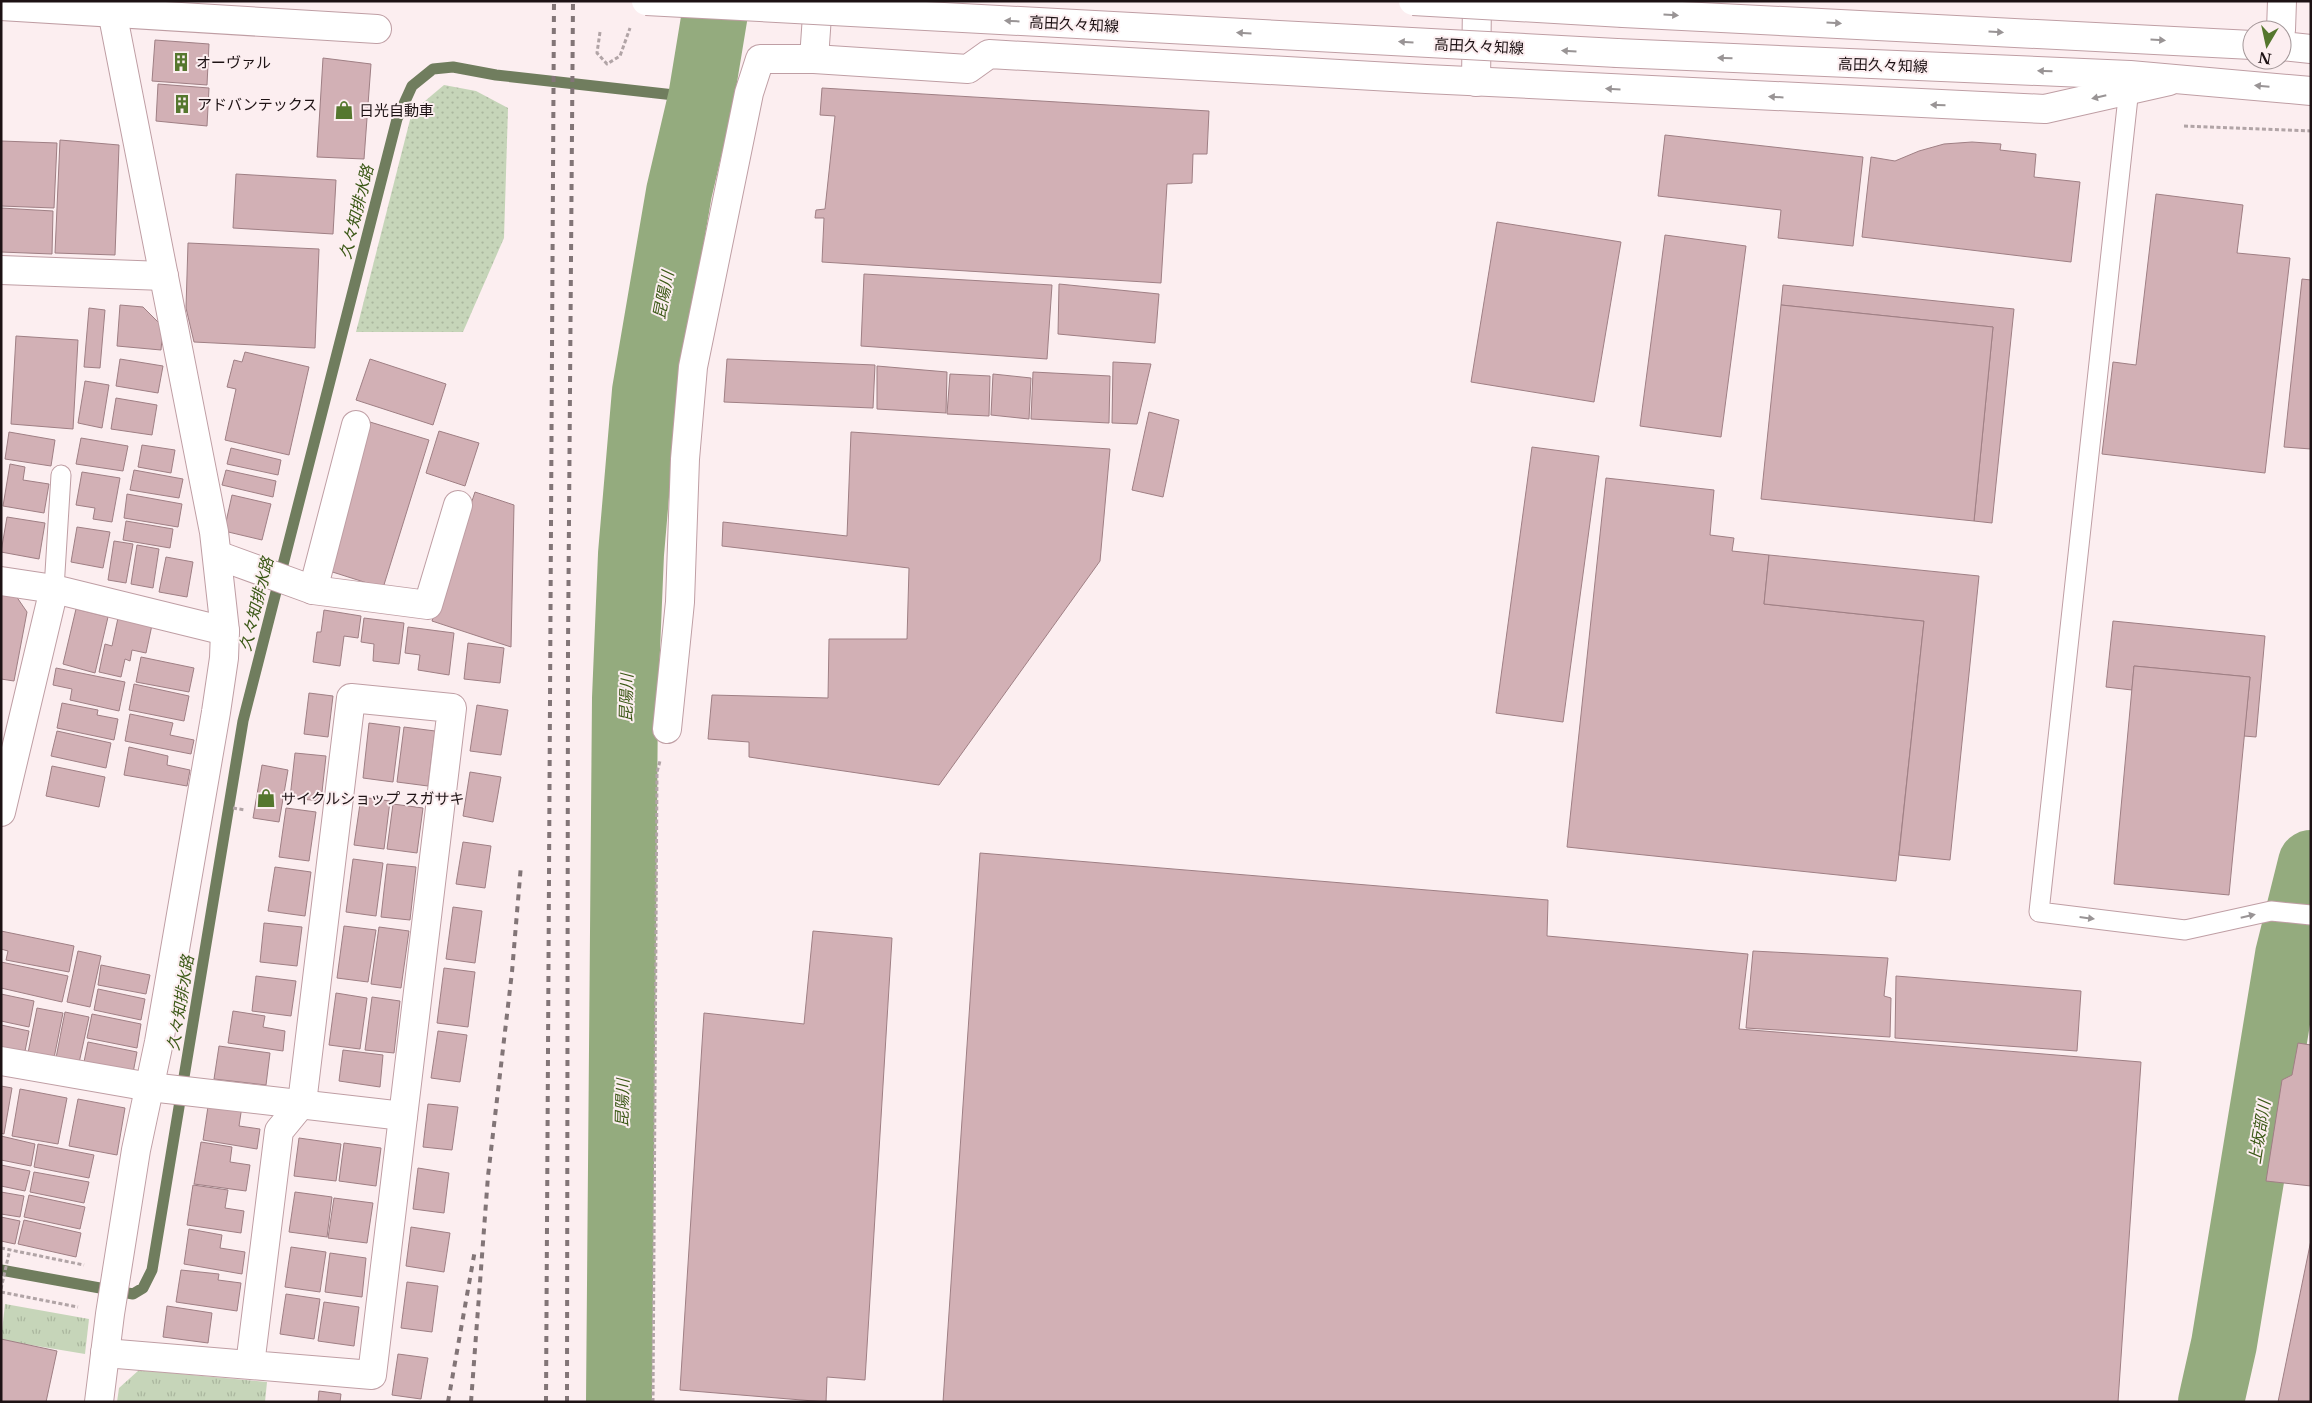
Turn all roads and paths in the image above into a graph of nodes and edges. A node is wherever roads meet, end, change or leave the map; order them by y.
1 (646, 1) edge
2 (818, 1) edge
3 (1413, 1) edge
4 (1477, 1) edge
5 (2282, 1) edge
6 (1, 6) edge
7 (110, 7) edge
8 (2281, 20) edge
9 (632, 24) dead end
10 (377, 29) dead end
11 (600, 32) dead end
12 (2242, 44) edge
13 (2292, 47) edge
14 (2311, 49) edge
15 (814, 59) junction
16 (1476, 82) junction
17 (2129, 83) junction
18 (2311, 91) edge
19 (2184, 126) dead end
20 (2311, 131) edge
21 (1, 270) edge
22 (164, 276) junction
23 (356, 424) dead end
24 (61, 475) dead end
25 (458, 504) dead end
26 (216, 555) junction
27 (1, 581) edge
28 (308, 588) junction
29 (54, 589) junction
30 (225, 631) junction
31 (667, 728) joint
32 (1, 811) edge
33 (2311, 915) edge
34 (1, 1062) edge
35 (157, 1088) junction
36 (302, 1103) junction
37 (403, 1116) junction
38 (1, 1248) edge
39 (10, 1249) junction
40 (116, 1271) junction
41 (1, 1290) edge
42 (110, 1314) junction
43 (106, 1353) junction
44 (250, 1365) junction
45 (100, 1402) edge
46 (653, 1402) edge

17 -> 1 street, 高田久々知線, bridge
2 - 15 street
3 -> 12 street, bridge
4 - 16 street
5 - 8 street
6 - 7 street
7 - 10 street
7 - 22 street
9 - 11 path
13 - 14 street
15 - 16 street
15 - 31 street
17 -> 16 street
18 -> 17 street, 高田久々知線
17 -> 33 lane
19 - 20 path
21 - 22 street
22 - 26 street
23 - 28 street
24 - 29 lane
25 - 28 street
26 - 28 street
26 - 30 street
27 - 29 street
29 - 30 street
29 - 32 street
30 - 35 street
31 - 46 path
34 - 35 street
35 - 36 street
35 - 40 street
36 - 37 street
36 - 37 street
36 - 44 street
37 - 44 street
38 - 39 path
39 - 40 path
39 - 41 path
40 - 42 street
41 - 42 path
42 - 43 street
43 - 44 street
43 - 45 street

